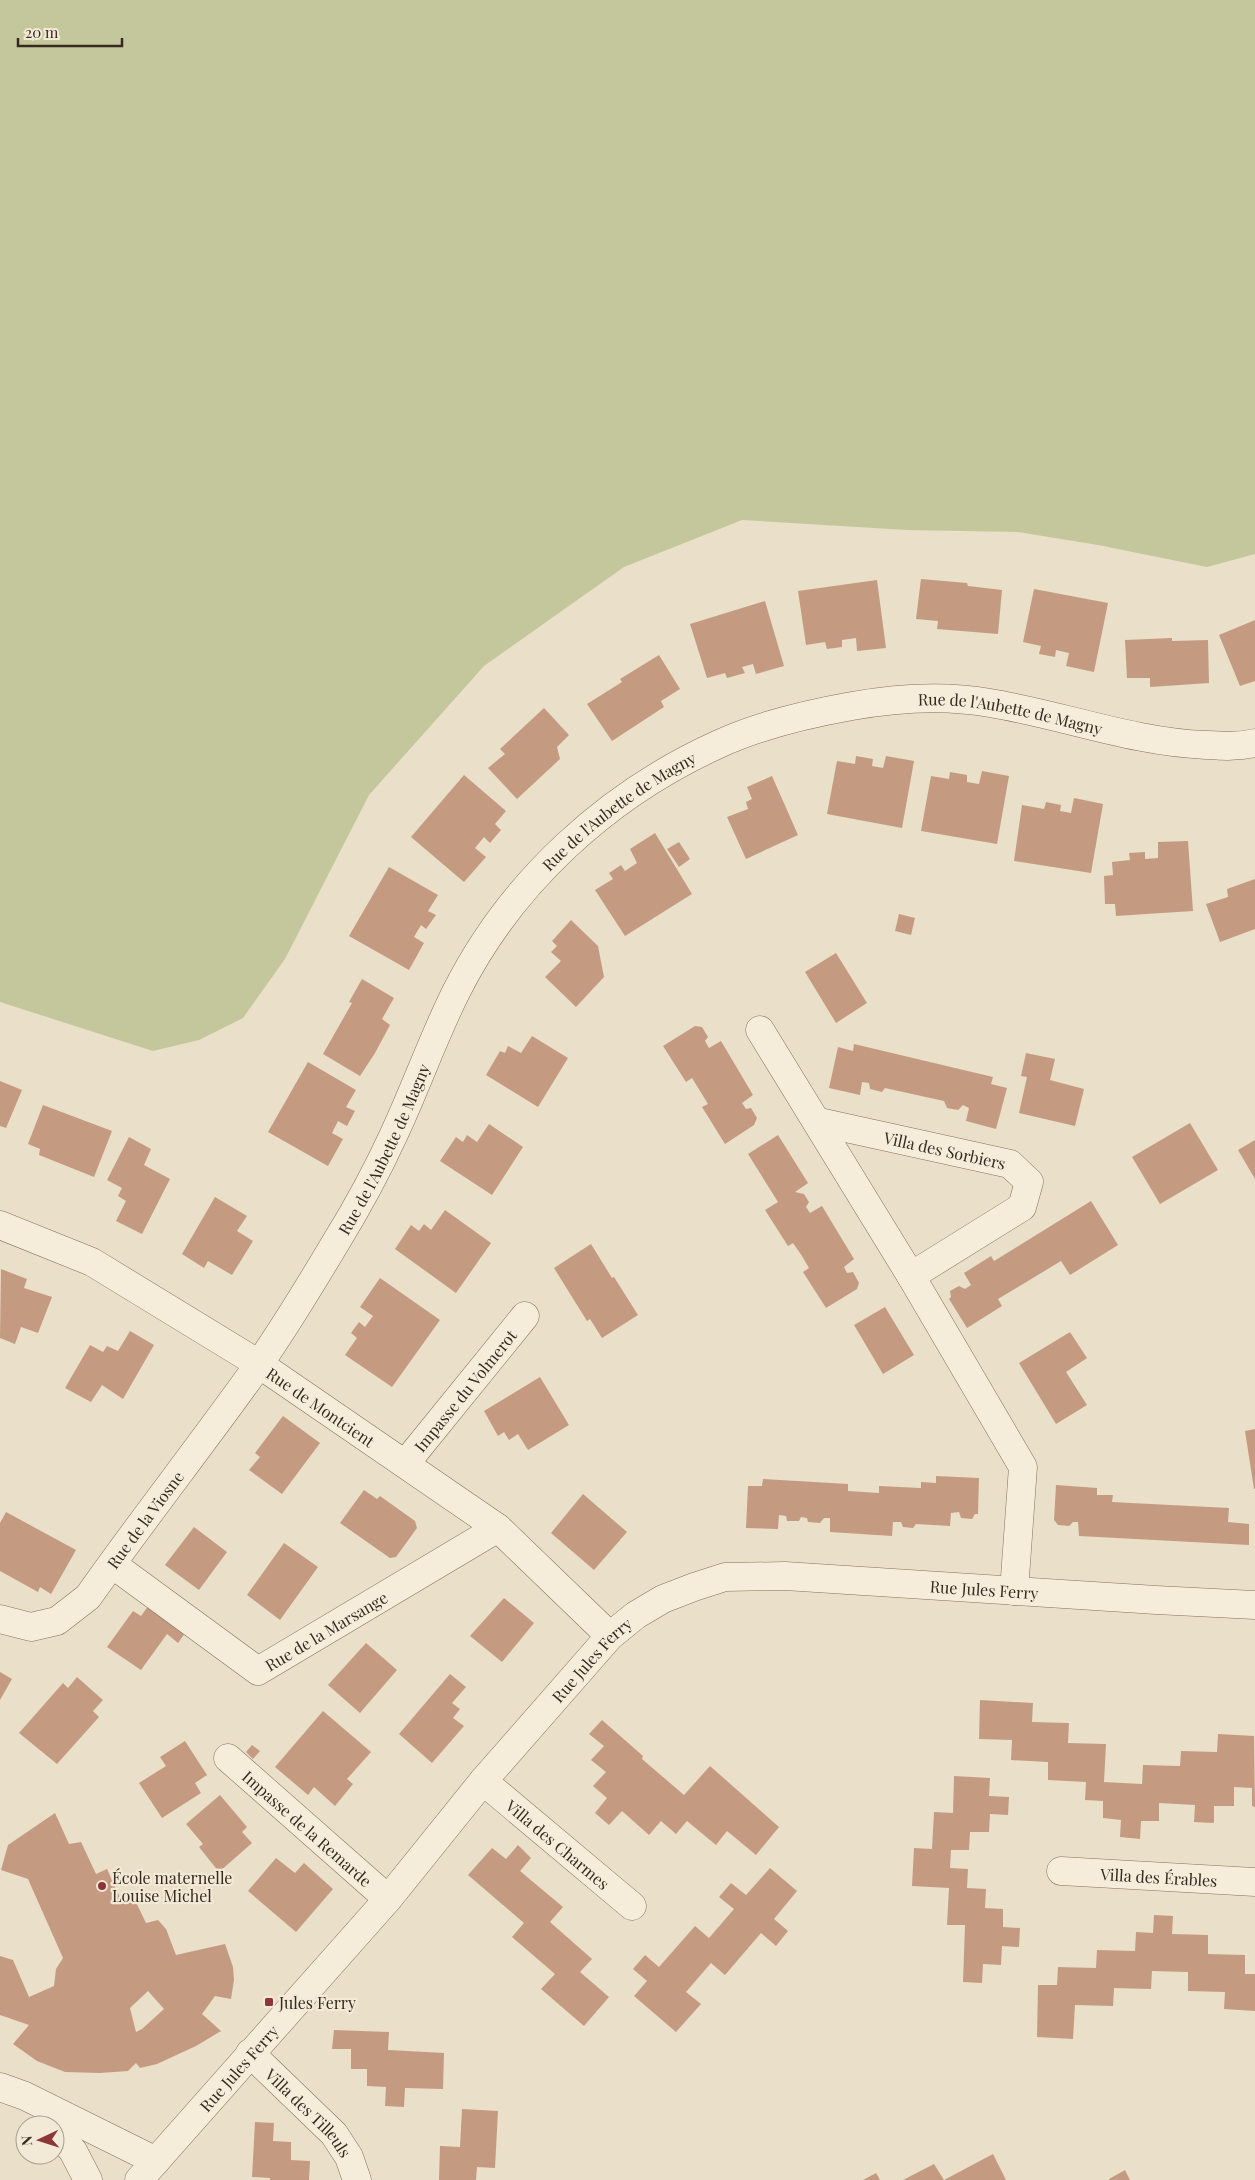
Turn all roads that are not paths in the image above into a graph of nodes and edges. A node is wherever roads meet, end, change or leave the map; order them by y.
1 (1255, 744) edge
2 (760, 1030) dead end
3 (819, 1122) junction
4 (0, 1225) edge
5 (911, 1276) junction
6 (525, 1316) dead end
7 (260, 1364) junction
8 (405, 1464) junction
9 (498, 1528) junction
10 (112, 1564) junction
11 (1014, 1591) junction
12 (1255, 1605) edge
13 (0, 1619) edge
14 (610, 1636) junction
15 (228, 1758) dead end
16 (483, 1781) junction
17 (1061, 1871) dead end
18 (1255, 1882) edge
19 (388, 1899) junction
20 (632, 1906) dead end
21 (250, 2053) junction
22 (0, 2086) edge
23 (25, 2096) junction
24 (42, 2115) edge
25 (65, 2142) edge
26 (147, 2170) edge
27 (88, 2180) edge
28 (357, 2180) edge

1 - 7 street, Rue de l'Aubette de Magny
2 - 3 street
3 - 5 street
3 - 5 street, Villa des Sorbiers
4 - 7 street, Rue de Montcient
5 - 11 street
6 - 8 street, Impasse du Volmerot
7 - 8 street, Rue de Montcient
7 - 10 street, Rue de la Viosne
8 - 9 street, Rue de Montcient
9 - 10 street, Rue de la Marsange
9 - 14 street, Rue de Montcient
10 - 13 street, Rue de la Viosne
11 - 12 street, Rue Jules Ferry
11 - 14 street, Rue Jules Ferry
14 - 16 street, Rue Jules Ferry
15 - 19 street, Impasse de la Remarde
16 - 19 street, Rue Jules Ferry
16 - 20 street, Villa des Charmes
17 - 18 street, Villa des Érables
19 - 21 street, Rue Jules Ferry
21 - 26 street, Rue Jules Ferry
21 - 28 street, Villa des Tilleuls
22 - 23 street
23 - 24 street
23 - 26 street
25 - 27 street

